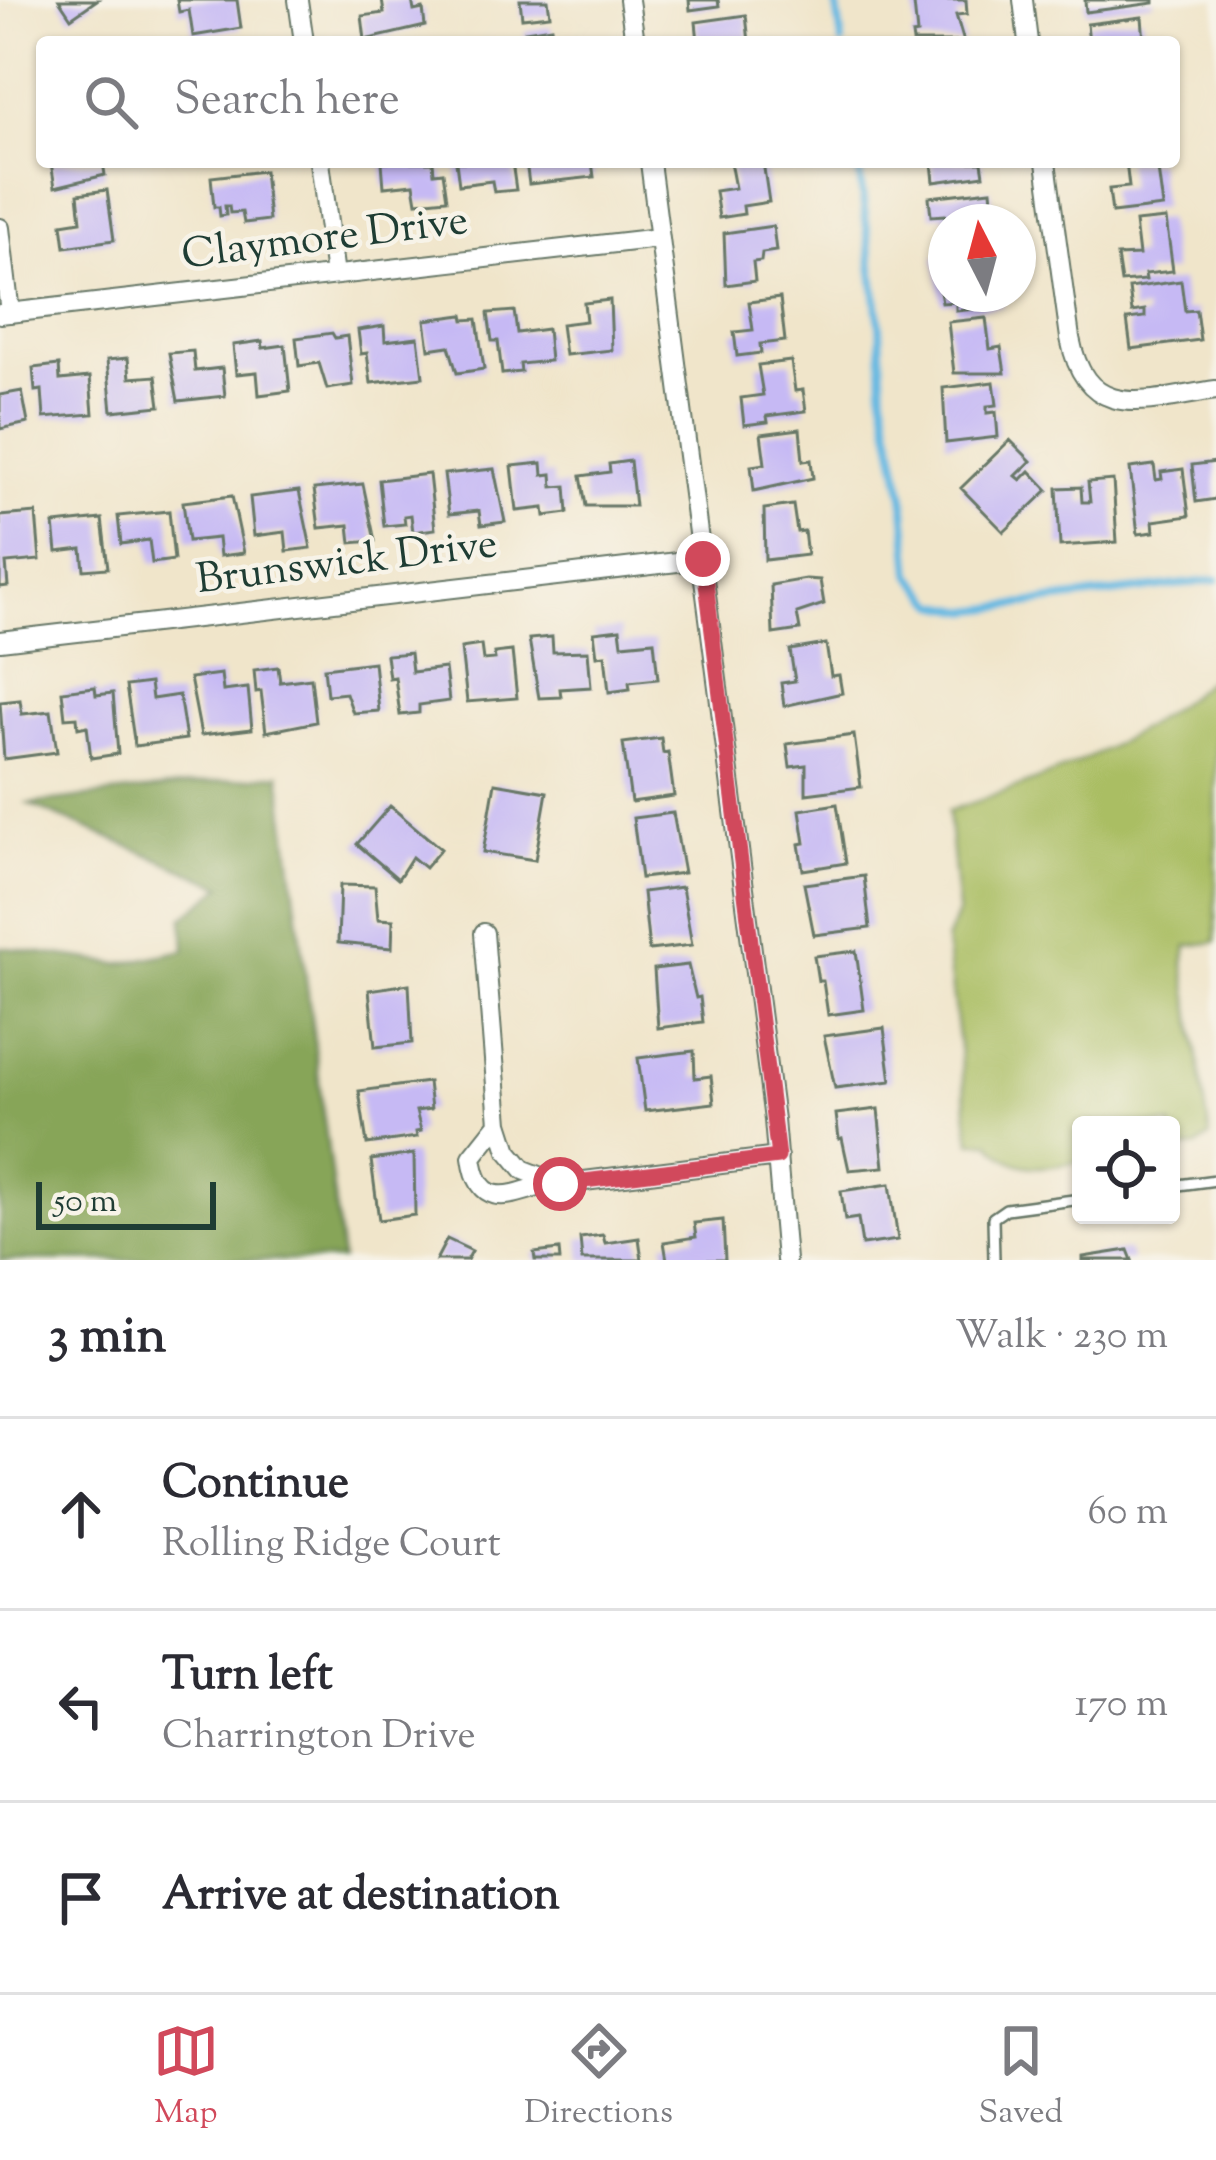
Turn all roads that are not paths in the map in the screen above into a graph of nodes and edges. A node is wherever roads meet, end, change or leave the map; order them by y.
1 (298, 0) edge
2 (629, 0) edge
3 (1023, 0) edge
4 (303, 36) edge
5 (633, 36) edge
6 (1027, 36) edge
7 (321, 168) edge
8 (651, 168) edge
9 (1047, 168) edge
10 (0, 228) edge
11 (659, 238) junction
12 (335, 275) junction
13 (5, 314) edge
14 (1216, 390) edge
15 (703, 559) junction
16 (0, 641) edge
17 (484, 933) dead end
18 (499, 1124) junction
19 (778, 1157) junction
20 (1216, 1180) edge
21 (550, 1183) junction
22 (1180, 1185) edge
23 (1072, 1200) edge
24 (785, 1260) edge
25 (994, 1260) edge

1 - 4 street
2 - 5 street
3 - 6 street
7 - 12 street
8 - 11 street
9 - 14 street
10 - 13 street
11 - 12 street, Claymore Drive
11 - 15 street
12 - 13 street, Claymore Drive
15 - 16 street, Brunswick Drive
15 - 19 street
17 - 18 street
18 - 21 street
18 - 21 street
19 - 21 street
19 - 24 street
20 - 22 lane
23 - 25 lane

